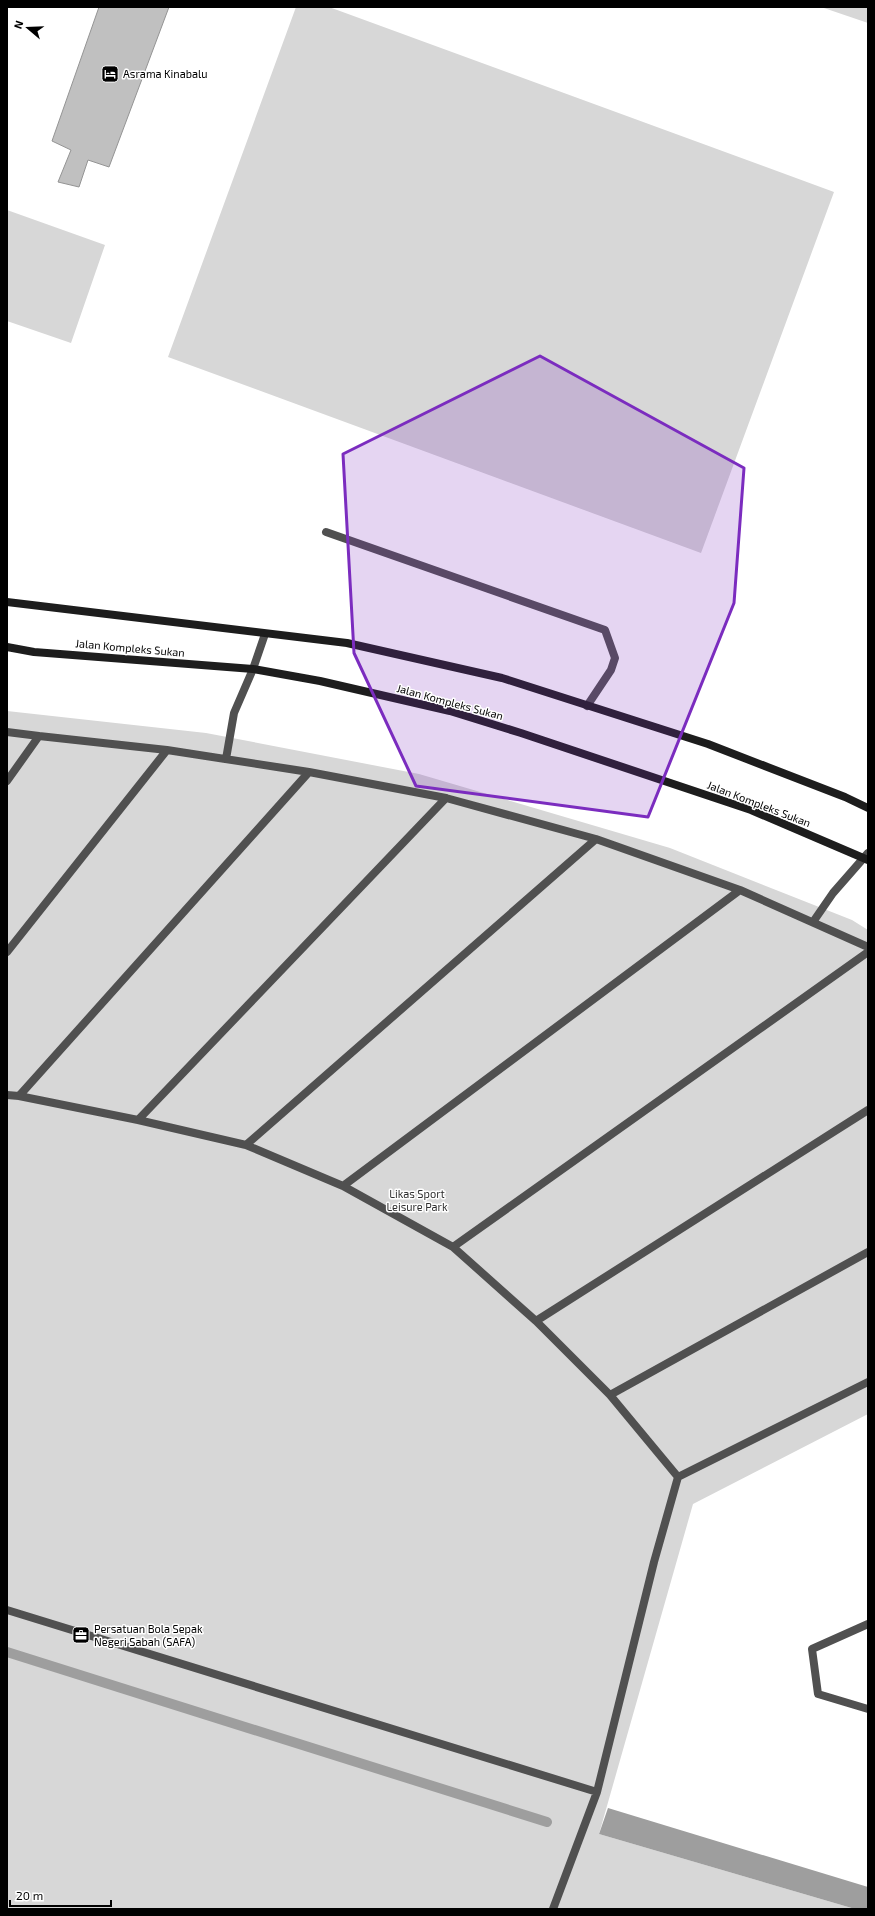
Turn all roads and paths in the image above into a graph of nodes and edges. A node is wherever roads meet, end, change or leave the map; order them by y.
1 (326, 532) dead end
2 (7, 602) edge
3 (265, 634) junction
4 (7, 648) edge
5 (253, 669) junction
6 (587, 706) junction
7 (7, 732) edge
8 (40, 736) junction
9 (167, 750) junction
10 (226, 759) junction
11 (309, 772) junction
12 (7, 781) edge
13 (446, 798) junction
14 (868, 808) edge
15 (596, 839) junction
16 (866, 857) edge
17 (740, 890) junction
18 (813, 922) junction
19 (868, 947) edge
20 (7, 952) edge
21 (868, 952) edge
22 (7, 1096) edge
23 (19, 1096) junction
24 (868, 1110) edge
25 (138, 1120) junction
26 (246, 1145) junction
27 (343, 1186) junction
28 (453, 1247) junction
29 (868, 1252) edge
30 (536, 1321) junction
31 (868, 1382) edge
32 (610, 1395) junction
33 (678, 1477) junction
34 (7, 1610) edge
35 (868, 1624) edge
36 (868, 1709) edge
37 (597, 1792) junction
38 (553, 1909) edge

1 - 6 lane
2 - 3 main road
3 - 5 lane
3 - 6 main road
4 - 5 main road, Jalan Kompleks Sukan
5 - 10 lane
5 - 16 main road, Jalan Kompleks Sukan
6 - 14 main road
7 - 8 lane
8 - 9 lane
8 - 12 lane
9 - 10 lane
9 - 20 lane
10 - 11 lane
11 - 13 lane
11 - 23 lane
13 - 15 lane
13 - 25 lane
15 - 17 lane
15 - 26 lane
16 - 18 lane
17 - 18 lane
17 - 27 lane
18 - 19 lane
21 - 28 lane
22 - 23 lane
23 - 25 lane
24 - 30 lane
25 - 26 lane
26 - 27 lane
27 - 28 lane
28 - 30 lane
29 - 32 lane
30 - 32 lane
31 - 33 lane
32 - 33 lane
33 - 37 lane
34 - 37 lane
35 - 36 lane
37 - 38 lane

